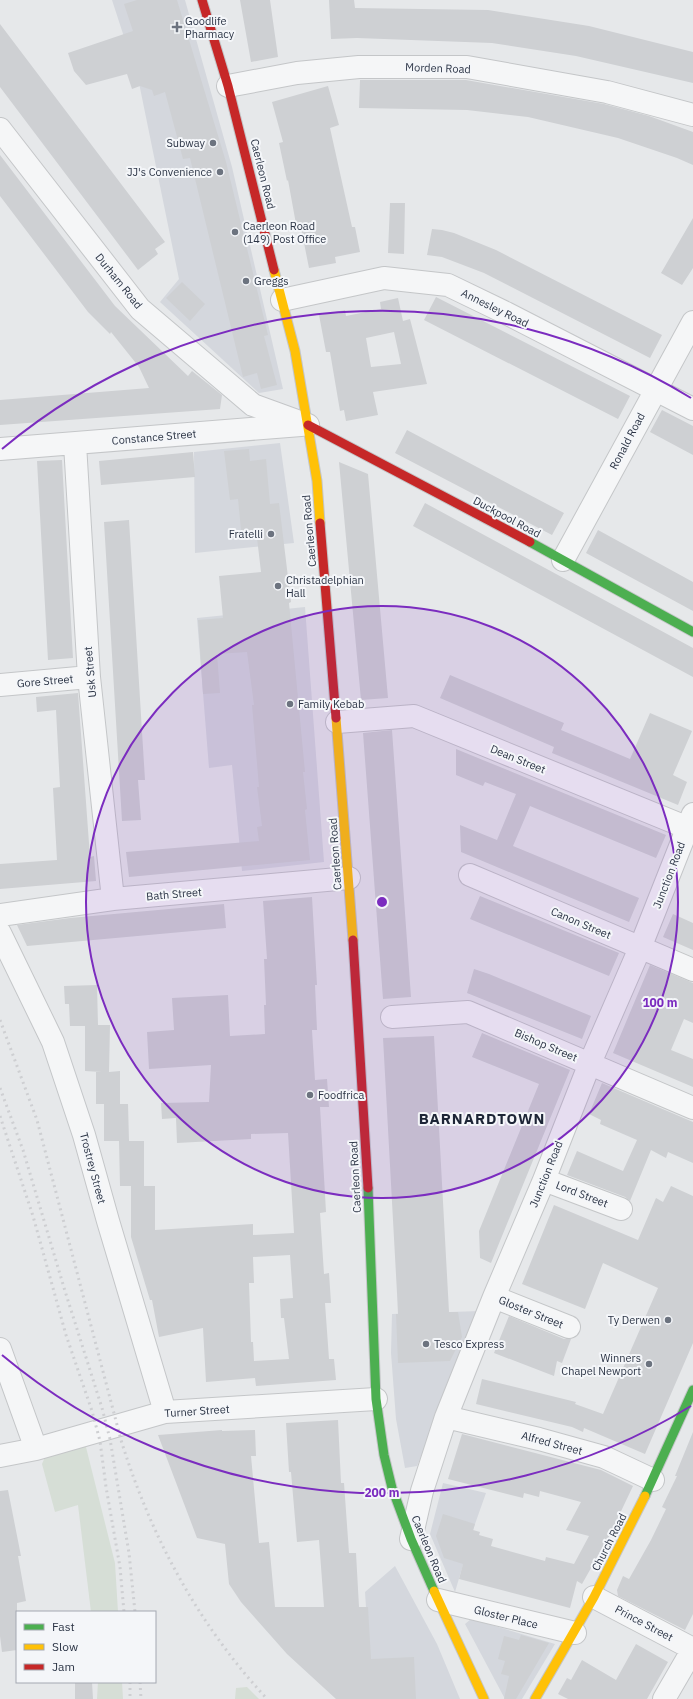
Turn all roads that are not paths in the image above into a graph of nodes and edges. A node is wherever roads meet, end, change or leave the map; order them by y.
1 (202, 0) edge
2 (228, 86) junction
3 (693, 115) edge
4 (0, 129) edge
5 (282, 300) junction
6 (693, 322) edge
7 (655, 390) junction
8 (693, 409) edge
9 (308, 425) junction
10 (75, 444) junction
11 (0, 449) edge
12 (563, 560) junction
13 (693, 632) edge
14 (89, 677) junction
15 (0, 685) edge
16 (337, 722) junction
17 (691, 824) edge
18 (470, 875) dead end
19 (349, 878) junction
20 (113, 900) junction
21 (0, 915) edge
22 (0, 933) edge
23 (640, 948) junction
24 (693, 970) edge
25 (392, 1017) dead end
26 (590, 1063) junction
27 (693, 1108) edge
28 (544, 1180) junction
29 (621, 1209) dead end
30 (494, 1297) junction
31 (569, 1327) dead end
32 (0, 1349) edge
33 (693, 1390) edge
34 (376, 1399) junction
35 (165, 1412) junction
36 (446, 1417) junction
37 (36, 1449) junction
38 (0, 1456) edge
39 (653, 1480) junction
40 (411, 1539) junction
41 (594, 1597) junction
42 (438, 1600) junction
43 (575, 1633) junction
44 (693, 1649) edge
45 (484, 1699) edge
46 (535, 1699) edge
47 (664, 1699) edge

1 - 2 main road, Caerleon Road
2 - 3 street, Morden Road
2 - 5 main road, Caerleon Road
4 - 9 street, Durham Road
5 - 7 street, Annesley Road
5 - 9 main road, Caerleon Road
6 - 7 street, Ronald Road
7 - 8 street, Annesley Road
7 - 12 street, Ronald Road
9 - 10 street, Constance Street
9 - 12 main road, Duckpool Road
9 - 16 main road, Caerleon Road
10 - 11 street, Constance Street
10 - 14 street, Usk Street
12 - 13 main road, Duckpool Road
14 - 15 street, Gore Street
14 - 20 street, Usk Street
16 - 17 street, Dean Street
16 - 19 main road, Caerleon Road
17 - 23 street, Junction Road
18 - 23 street, Canon Street
19 - 20 street, Bath Street
19 - 34 main road, Caerleon Road
20 - 21 street, Bath Street
22 - 35 street, Trostrey Street
23 - 24 street, Canon Street
23 - 26 street, Junction Road
25 - 26 street, Bishop Street
26 - 27 street, Bishop Street
26 - 28 street, Junction Road
28 - 29 street, Lord Street
28 - 30 street, Junction Road
30 - 31 street, Gloster Street
30 - 36 street, Junction Road
32 - 37 street
33 - 39 main road, Church Road
34 - 35 street, Turner Street
34 - 40 main road, Caerleon Road
35 - 37 street, Turner Street
36 - 39 street, Alfred Street
36 - 40 street, Junction Road
37 - 38 street, Turner Street
39 - 41 main road, Church Road
40 - 42 main road, Caerleon Road
41 - 43 main road, Church Road
41 - 44 street, Prince Street
42 - 43 street, Gloster Place
42 - 45 main road, Caerleon Road
43 - 46 main road, Church Road
44 - 47 street

